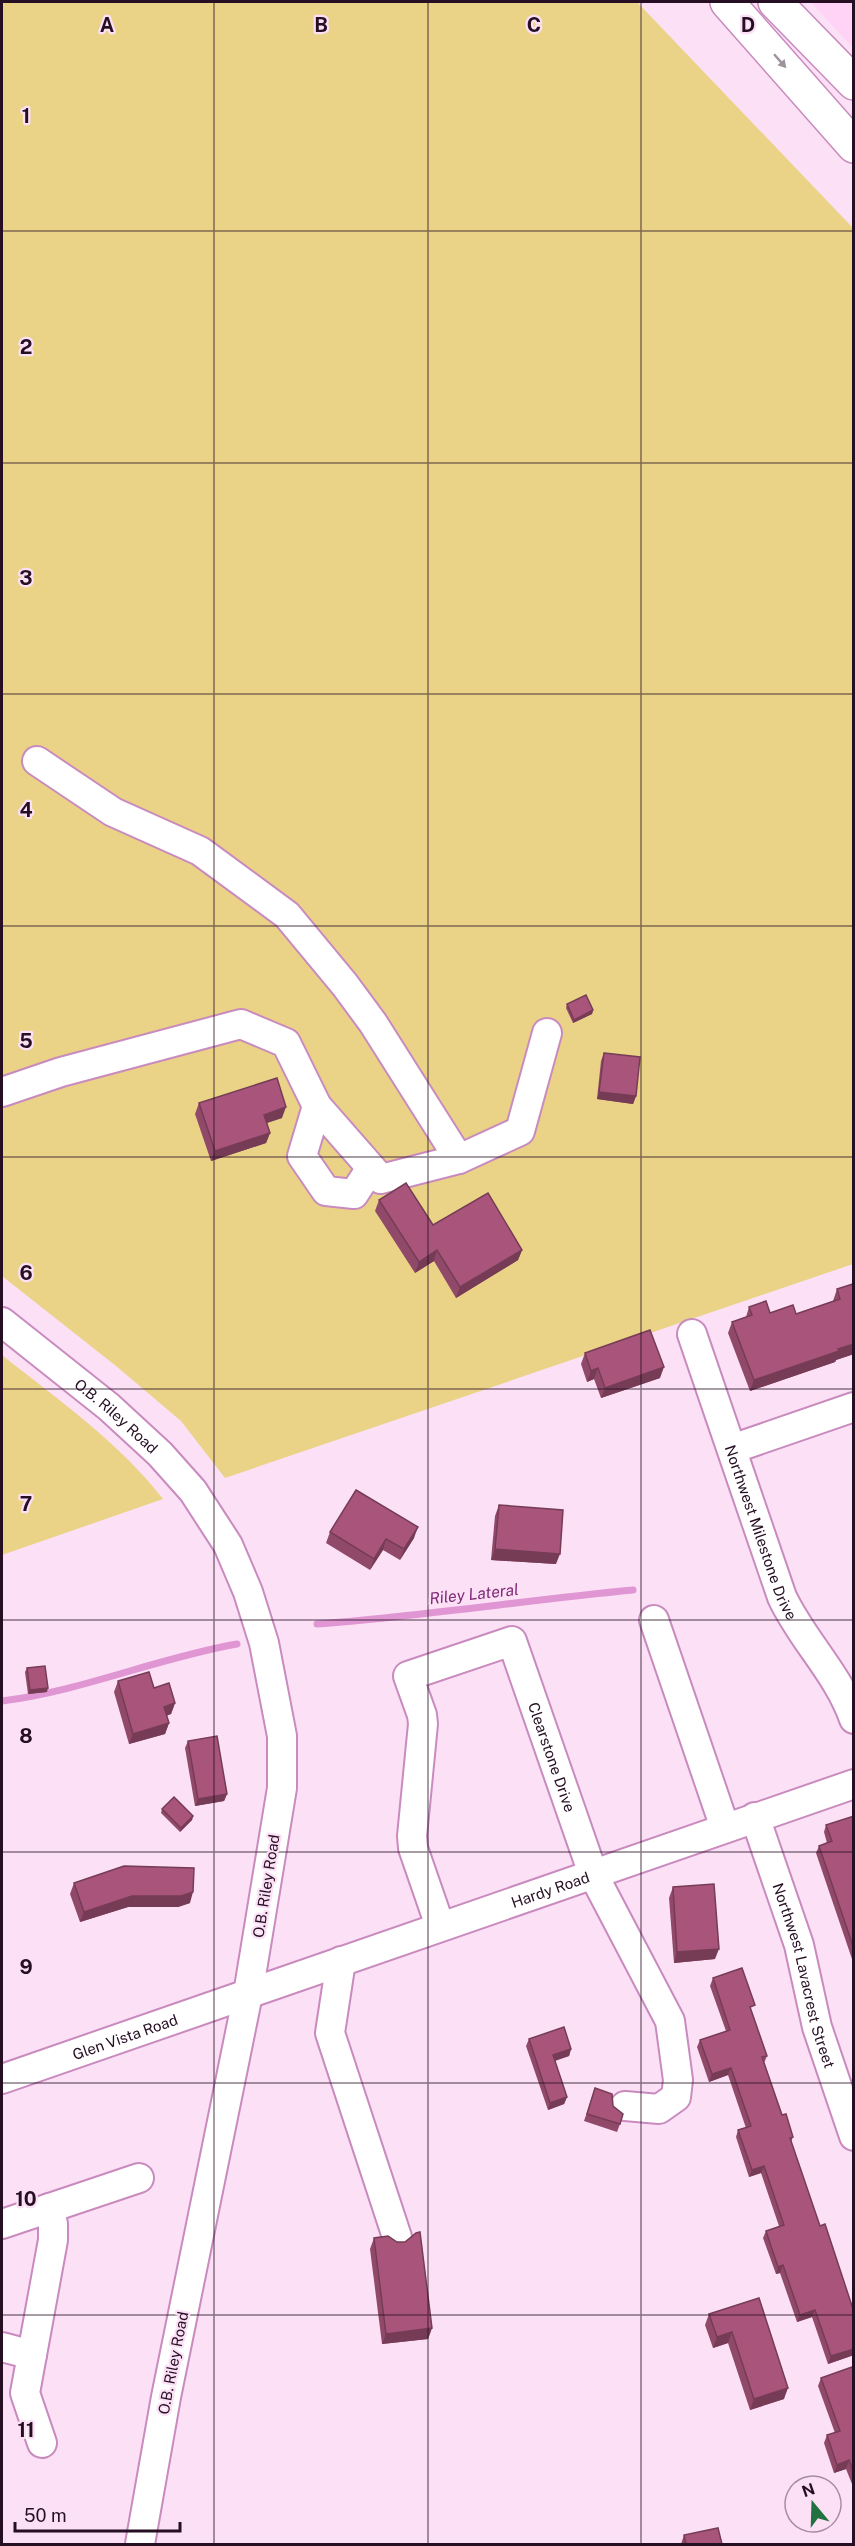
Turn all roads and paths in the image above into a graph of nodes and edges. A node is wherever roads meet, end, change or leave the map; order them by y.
1 (727, 2) edge
2 (775, 2) edge
3 (854, 83) edge
4 (854, 146) edge
5 (37, 761) dead end
6 (547, 1034) dead end
7 (2, 1092) edge
8 (317, 1106) junction
9 (459, 1160) junction
10 (371, 1168) junction
11 (2, 1322) edge
12 (692, 1334) dead end
13 (854, 1407) edge
14 (732, 1449) junction
15 (654, 1620) dead end
16 (854, 1719) edge
17 (854, 1784) edge
18 (755, 1817) junction
19 (725, 1828) junction
20 (593, 1874) junction
21 (440, 1926) junction
22 (341, 1961) junction
23 (249, 1994) junction
24 (2, 2079) edge
25 (625, 2106) dead end
26 (854, 2136) edge
27 (139, 2178) dead end
28 (49, 2208) junction
29 (2, 2224) edge
30 (397, 2237) dead end
31 (2, 2347) edge
32 (32, 2355) junction
33 (42, 2443) dead end
34 (140, 2544) edge

1 -> 4 highway
2 - 3 highway
5 - 9 street
6 - 9 street
7 - 8 street
8 - 10 street
8 - 10 street
9 - 10 street
11 - 23 street, O.B. Riley Road
12 - 14 street, Northwest Milestone Drive
13 - 14 street
14 - 16 street, Northwest Milestone Drive
15 - 19 street
17 - 18 street, Hardy Road
18 - 19 street, Hardy Road
18 - 26 street, Northwest Lavacrest Street
19 - 20 street, Hardy Road
20 - 21 street, Hardy Road
20 - 21 street, Clearstone Drive
20 - 25 street, Clearstone Drive
21 - 22 street, Hardy Road
22 - 23 street, Hardy Road
22 - 30 street
23 - 24 street, Glen Vista Road
23 - 34 street, O.B. Riley Road
27 - 28 street
28 - 29 street
28 - 32 street
31 - 32 street
32 - 33 street

